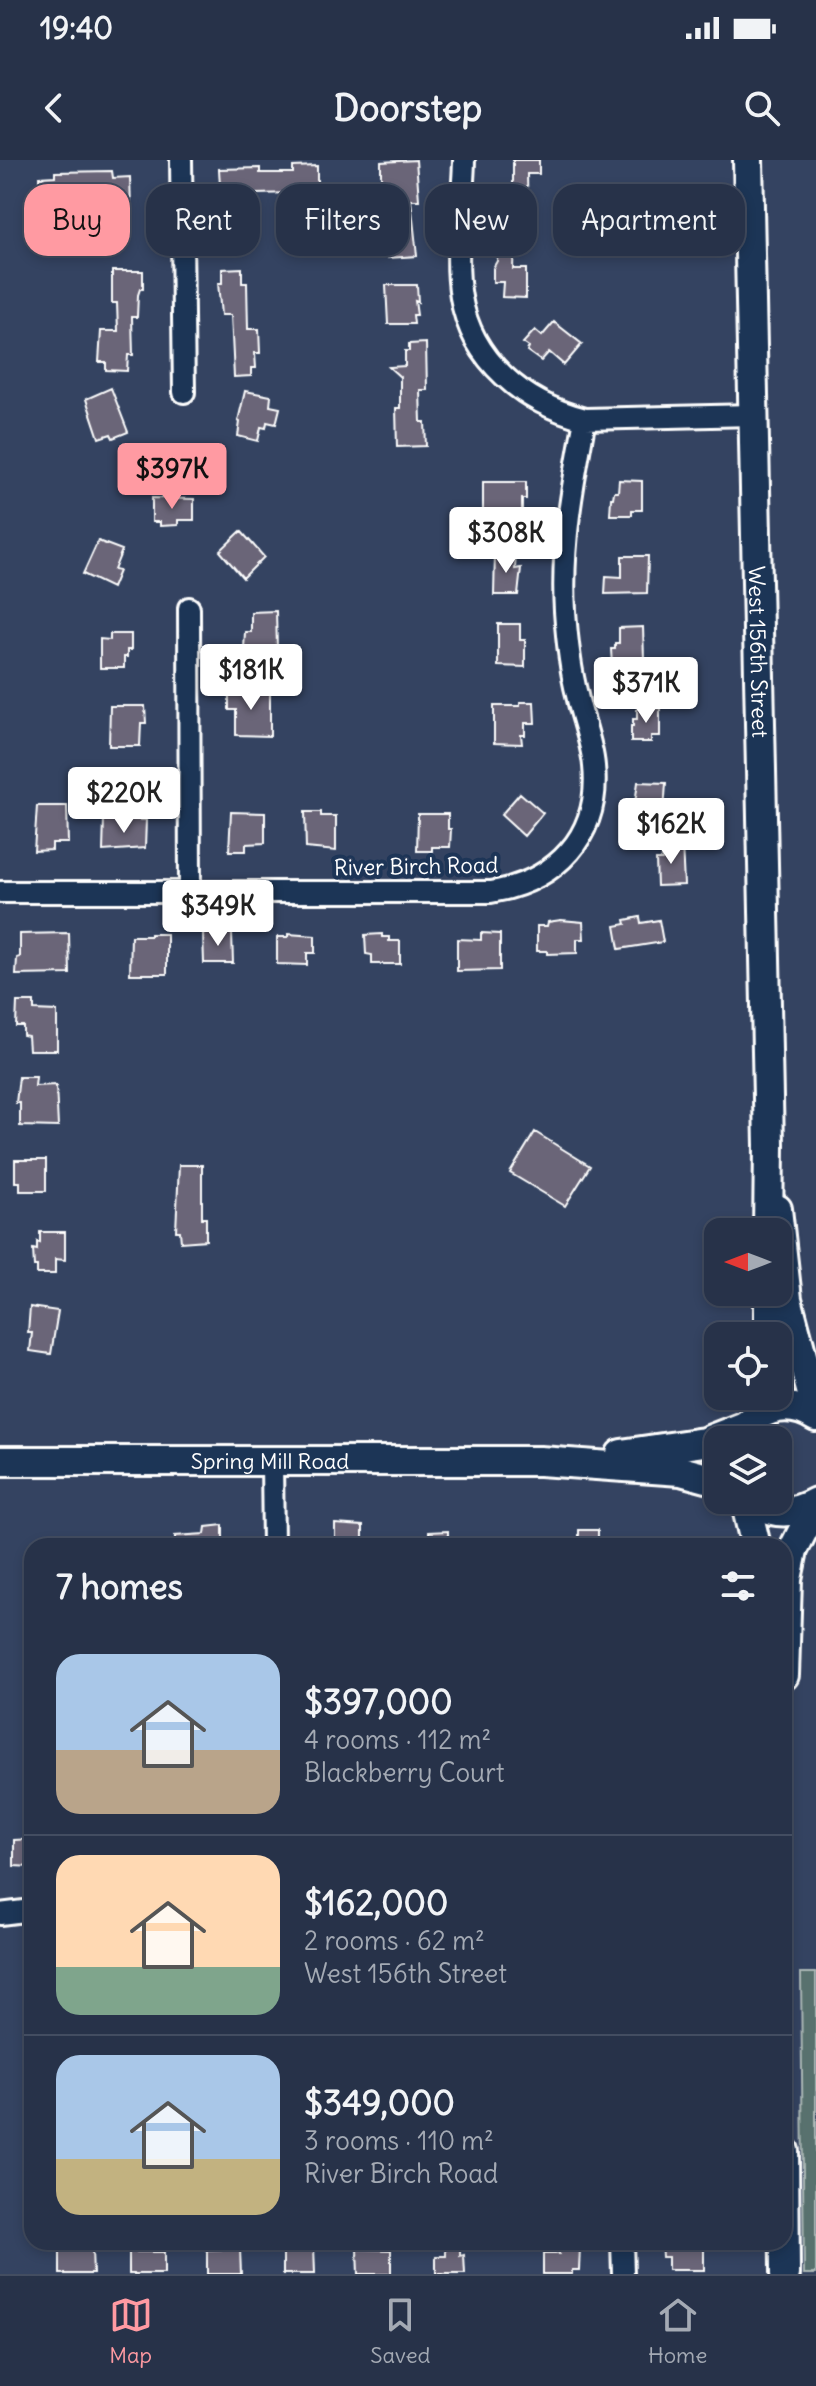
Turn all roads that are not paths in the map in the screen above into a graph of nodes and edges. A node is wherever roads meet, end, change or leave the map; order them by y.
1 (181, 160) edge
2 (464, 160) edge
3 (748, 160) edge
4 (184, 392) dead end
5 (753, 415) junction
6 (585, 419) junction
7 (189, 608) dead end
8 (190, 891) junction
9 (0, 892) edge
10 (769, 1145) junction
11 (768, 1218) edge
12 (816, 1409) edge
13 (816, 1417) edge
14 (747, 1426) edge
15 (704, 1442) edge
16 (0, 1461) edge
17 (272, 1461) junction
18 (540, 1461) junction
19 (704, 1477) edge
20 (816, 1504) edge
21 (792, 1511) edge
22 (748, 1514) edge
23 (273, 1538) edge
24 (754, 1538) edge
25 (792, 1555) edge
26 (24, 1911) edge
27 (0, 1914) edge
28 (622, 2250) edge
29 (785, 2250) edge
30 (623, 2274) edge
31 (785, 2274) edge

1 - 4 street
2 - 6 street
3 - 5 street, West 156th Street
5 - 6 street
5 - 10 street, West 156th Street
6 - 8 street, River Birch Road
7 - 8 street
8 - 9 street, River Birch Road
10 - 11 street, West 156th Street
10 - 12 street, West 156th Street
13 - 14 street, Spring Mill Road
15 - 18 street, Spring Mill Road
16 - 17 street, Spring Mill Road
17 - 18 street, Spring Mill Road
17 - 23 street
18 - 19 street, Spring Mill Road
20 - 21 street
20 - 25 street
22 - 24 street
26 - 27 street
28 - 30 street
29 - 31 street

